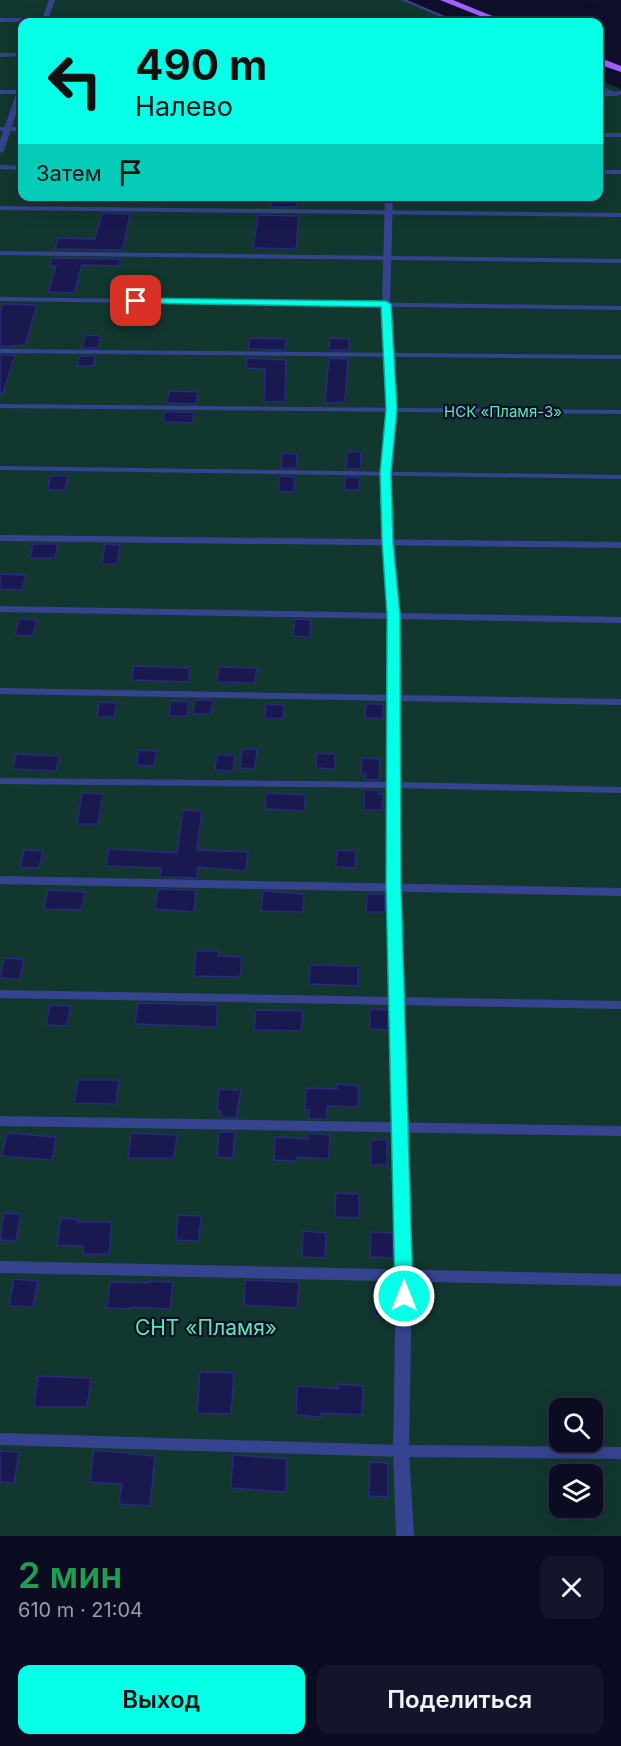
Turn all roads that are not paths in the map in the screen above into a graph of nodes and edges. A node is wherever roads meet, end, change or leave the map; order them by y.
1 (52, 0) edge
2 (403, 0) edge
3 (445, 0) edge
4 (45, 18) edge
5 (446, 18) edge
6 (492, 18) edge
7 (0, 20) edge
8 (18, 20) edge
9 (0, 55) edge
10 (18, 55) edge
11 (603, 62) edge
12 (621, 69) edge
13 (603, 88) edge
14 (18, 90) edge
15 (0, 92) edge
16 (603, 95) edge
17 (620, 95) edge
18 (18, 99) edge
19 (4, 129) edge
20 (603, 135) edge
21 (621, 135) edge
22 (0, 151) edge
23 (0, 167) edge
24 (18, 168) edge
25 (603, 172) edge
26 (621, 172) edge
27 (389, 201) edge
28 (0, 208) edge
29 (389, 213) junction
30 (621, 215) edge
31 (0, 253) edge
32 (387, 257) junction
33 (621, 261) edge
34 (0, 299) edge
35 (386, 304) junction
36 (621, 308) edge
37 (0, 351) edge
38 (389, 354) junction
39 (621, 357) edge
40 (0, 406) edge
41 (392, 409) junction
42 (621, 412) edge
43 (0, 468) edge
44 (385, 473) junction
45 (621, 477) edge
46 (0, 538) edge
47 (387, 542) junction
48 (621, 545) edge
49 (0, 609) edge
50 (394, 615) junction
51 (621, 620) edge
52 (0, 690) edge
53 (395, 697) junction
54 (621, 702) edge
55 (0, 781) edge
56 (395, 785) junction
57 (621, 790) edge
58 (0, 880) edge
59 (393, 886) junction
60 (621, 892) edge
61 (0, 994) edge
62 (398, 999) junction
63 (621, 1005) edge
64 (0, 1121) edge
65 (399, 1126) junction
66 (621, 1131) edge
67 (0, 1266) edge
68 (404, 1274) junction
69 (621, 1280) edge
70 (0, 1439) edge
71 (401, 1451) junction
72 (621, 1453) edge
73 (405, 1536) edge

1 - 4 street
2 - 5 lane
3 - 6 main road
7 - 8 lane
9 - 10 lane
11 - 12 main road
13 - 17 lane
14 - 15 street
16 - 17 street
18 - 19 street
19 - 22 street
20 - 21 lane
23 - 24 lane
25 - 26 lane
27 - 29 street
28 - 29 lane
29 - 30 lane
29 - 32 street
31 - 32 lane
32 - 33 lane
32 - 35 street
34 - 35 lane
35 - 36 lane
35 - 38 street
37 - 38 lane
38 - 39 lane
38 - 41 street
40 - 41 lane
41 - 42 lane
41 - 44 street
43 - 44 lane
44 - 45 lane
44 - 47 street
46 - 47 lane
47 - 48 lane
47 - 50 street
49 - 50 lane
50 - 51 lane
50 - 53 street
52 - 53 lane
53 - 54 lane
53 - 56 street
55 - 56 lane
56 - 57 lane
56 - 59 street
58 - 59 lane
59 - 60 lane
59 - 62 street
61 - 62 lane
62 - 63 lane
62 - 65 street
64 - 65 lane
65 - 66 lane
65 - 68 street
67 - 68 lane
68 - 69 lane
68 - 71 street
70 - 71 lane
71 - 72 lane
71 - 73 street

